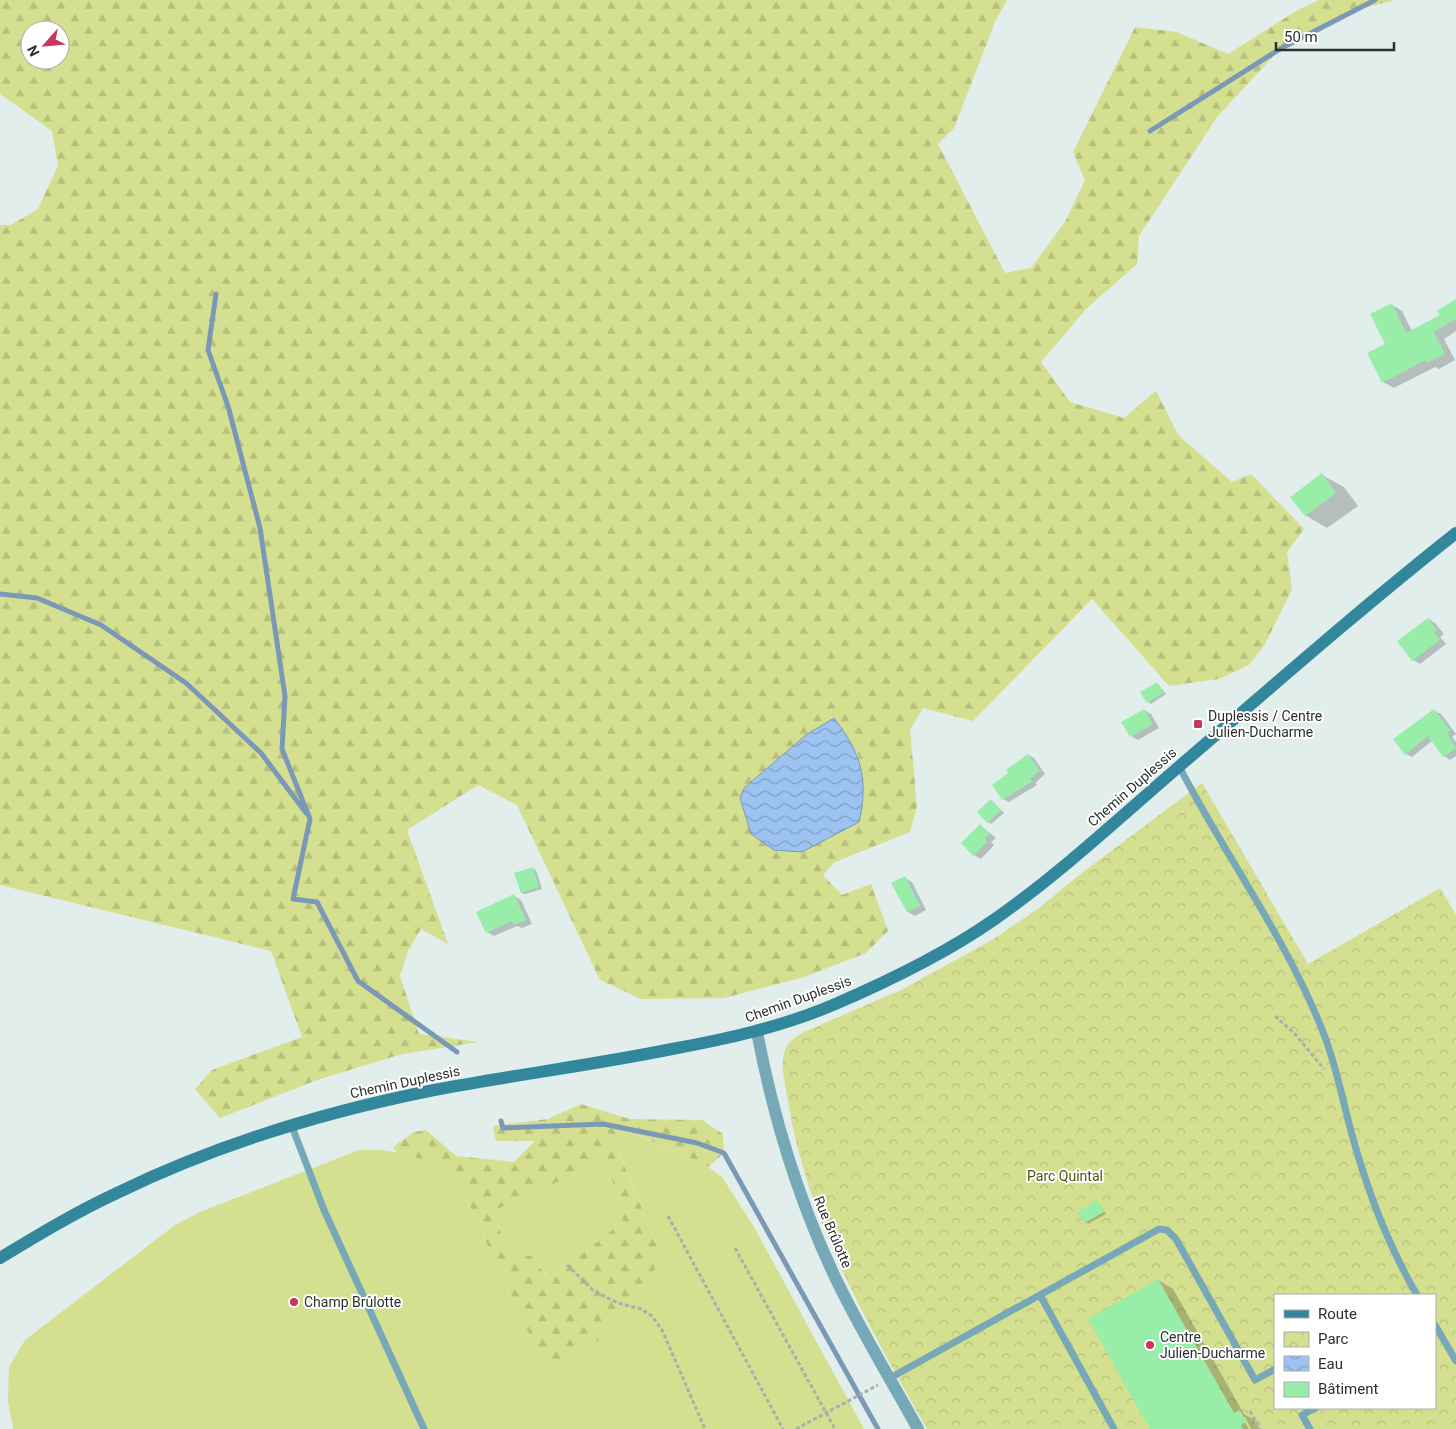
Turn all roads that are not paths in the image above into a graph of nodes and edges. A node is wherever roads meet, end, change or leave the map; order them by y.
1 (1456, 533) edge
2 (1179, 766) junction
3 (757, 1032) junction
4 (291, 1124) junction
5 (0, 1258) edge
6 (1415, 1294) edge
7 (1040, 1295) junction
8 (1438, 1336) edge
9 (1456, 1361) edge
10 (1274, 1370) edge
11 (890, 1378) junction
12 (1313, 1409) edge
13 (424, 1429) edge
14 (918, 1429) edge
15 (1114, 1429) edge
16 (1310, 1429) edge

1 - 2 street, Chemin Duplessis
2 - 3 street, Chemin Duplessis
2 - 6 lane
3 - 4 street, Chemin Duplessis
3 - 11 street, Rue Brûlotte
4 - 5 street, Chemin Duplessis
4 - 13 lane
7 - 10 lane
7 - 11 lane
7 - 15 lane
8 - 9 lane
11 - 14 street, Rue Brûlotte
12 - 16 lane

